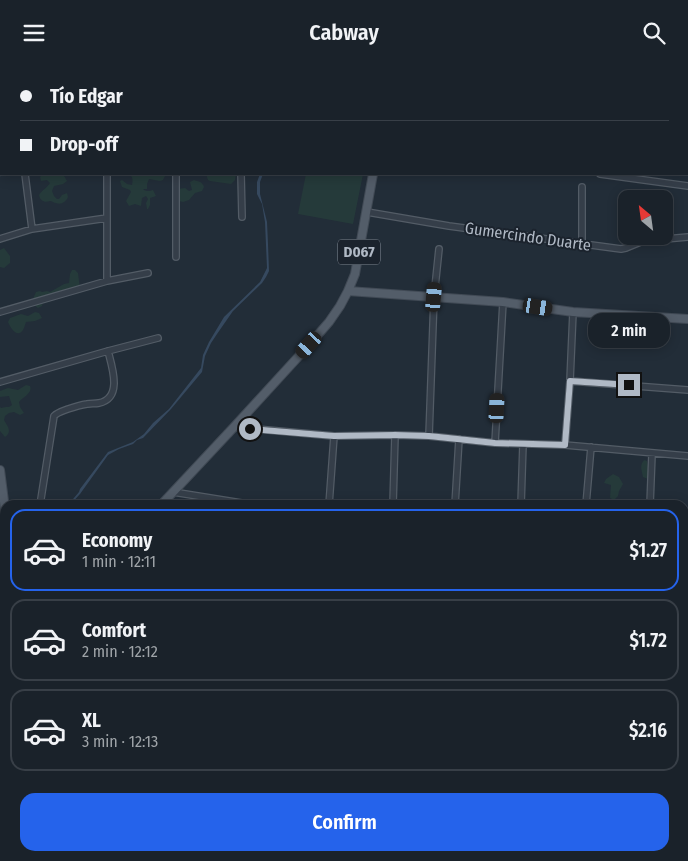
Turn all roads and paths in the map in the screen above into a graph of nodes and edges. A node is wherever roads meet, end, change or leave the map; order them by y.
1 (25, 175) edge
2 (107, 175) edge
3 (176, 175) edge
4 (242, 175) edge
5 (373, 175) edge
6 (608, 175) edge
7 (688, 185) edge
8 (582, 187) dead end
9 (367, 212) junction
10 (242, 217) dead end
11 (107, 218) junction
12 (32, 229) junction
13 (688, 237) edge
14 (0, 239) edge
15 (582, 243) junction
16 (438, 249) dead end
17 (176, 257) dead end
18 (148, 273) dead end
19 (107, 281) junction
20 (348, 291) junction
21 (434, 297) junction
22 (503, 302) junction
23 (0, 311) edge
24 (573, 312) junction
25 (688, 319) edge
26 (158, 338) dead end
27 (108, 351) junction
28 (570, 381) junction
29 (0, 382) edge
30 (688, 390) edge
31 (234, 427) junction
32 (395, 435) junction
33 (334, 436) junction
34 (429, 436) junction
35 (459, 439) junction
36 (495, 443) junction
37 (523, 444) junction
38 (565, 445) junction
39 (591, 447) junction
40 (652, 454) junction
41 (688, 456) edge
42 (0, 470) edge
43 (173, 492) junction
44 (4, 500) edge
45 (41, 500) edge
46 (166, 500) edge
47 (223, 500) edge
48 (329, 500) edge
49 (393, 500) edge
50 (455, 500) edge
51 (521, 500) edge
52 (586, 500) edge
53 (650, 500) edge

1 - 12 street
2 - 11 street
3 - 17 street
4 - 10 street
5 - 9 main road, D067
6 - 7 street
8 - 15 street
9 - 15 street, Gumercindo Duarte
9 - 20 main road, D067
11 - 12 street
11 - 19 street
12 - 14 street
13 - 15 street, Gumercindo Duarte
16 - 21 street
18 - 19 street
19 - 23 street
20 - 21 main road
20 - 31 main road, D067
21 - 22 main road
21 - 34 street
22 - 24 main road
22 - 36 street
24 - 25 main road
24 - 28 street
26 - 27 street
27 - 29 street
27 - 45 street
28 - 30 street
28 - 38 street
31 - 33 street
31 - 43 main road, D067
32 - 33 street
32 - 34 street
32 - 49 street
33 - 48 street
34 - 35 street
35 - 36 street
35 - 50 street
36 - 37 street
37 - 38 street
37 - 51 street
38 - 39 street
39 - 40 street
39 - 52 street
40 - 41 street
40 - 53 street
42 - 44 main road
43 - 46 main road, D067
43 - 47 street

